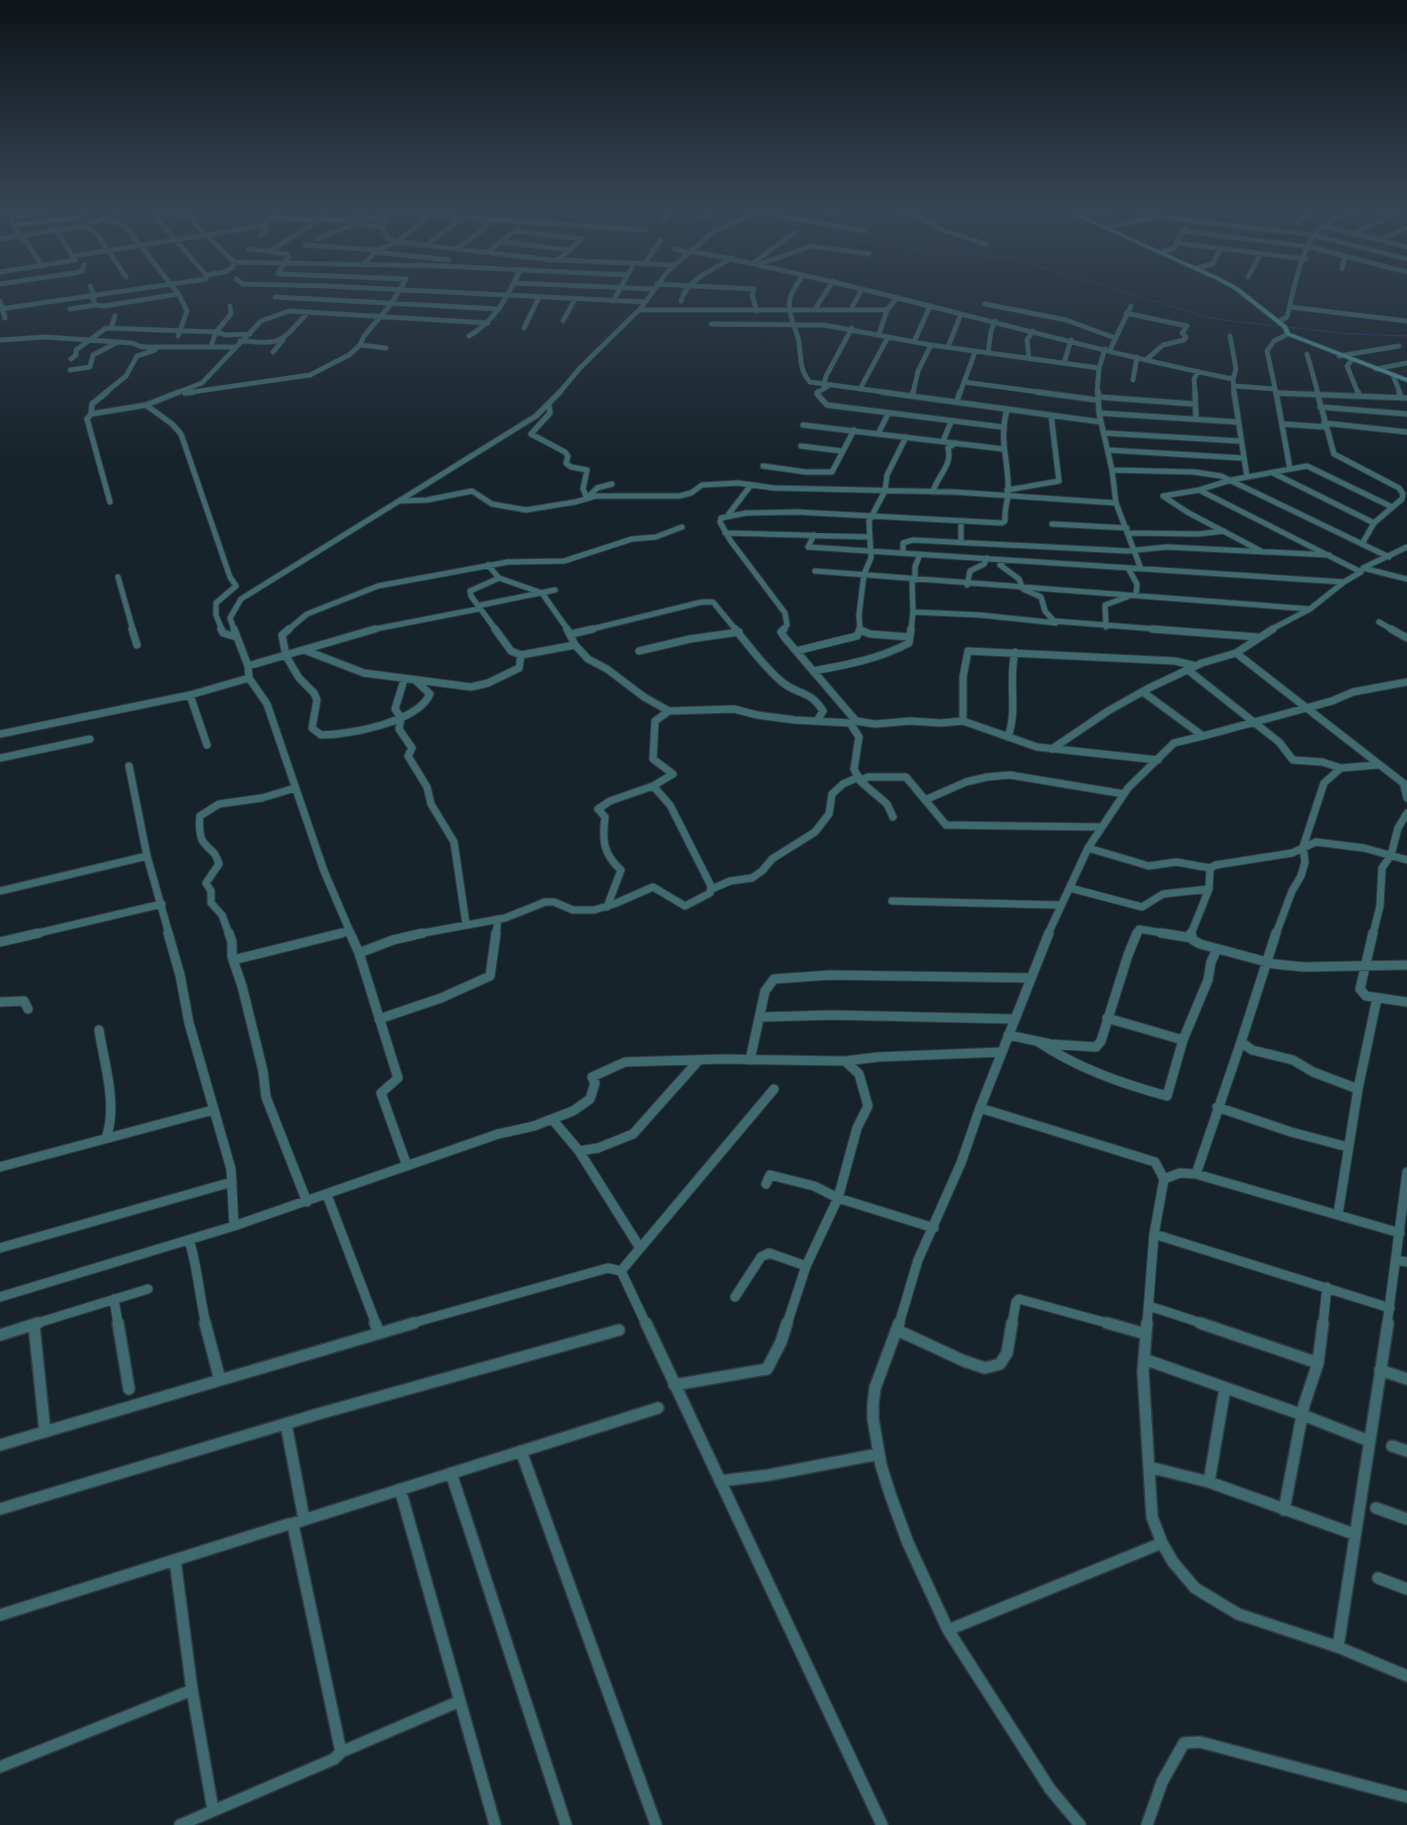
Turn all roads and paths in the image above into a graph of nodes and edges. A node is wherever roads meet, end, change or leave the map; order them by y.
1 (115, 293) edge
2 (397, 293) edge
3 (463, 293) edge
4 (508, 293) edge
5 (617, 293) edge
6 (651, 293) edge
7 (683, 293) edge
8 (753, 293) edge
9 (791, 293) edge
10 (825, 293) edge
11 (860, 293) edge
12 (878, 293) edge
13 (1242, 293) edge
14 (1293, 293) edge
15 (178, 294) joint
16 (93, 296) junction
17 (506, 296) junction
18 (275, 297) dead end
19 (539, 297) junction
20 (897, 298) junction
21 (575, 299) junction
22 (0, 301) edge
23 (613, 301) junction
24 (680, 301) dead end
25 (645, 302) junction
26 (391, 304) junction
27 (985, 304) dead end
28 (96, 305) junction
29 (230, 306) dead end
30 (930, 306) junction
31 (1130, 306) dead end
32 (1290, 306) junction
33 (1, 309) edge
34 (70, 309) dead end
35 (499, 309) junction
36 (815, 309) junction
37 (851, 309) junction
38 (639, 310) junction
39 (790, 310) junction
40 (887, 310) junction
41 (757, 311) junction
42 (308, 312) junction
43 (1126, 313) junction
44 (961, 314) junction
45 (115, 316) dead end
46 (380, 316) junction
47 (5, 318) dead end
48 (563, 321) dead end
49 (1407, 321) edge
50 (995, 322) junction
51 (1278, 322) junction
52 (488, 323) junction
53 (142, 324) dead end
54 (711, 324) dead end
55 (794, 324) junction
56 (111, 328) junction
57 (524, 328) dead end
58 (852, 328) junction
59 (138, 329) junction
60 (1033, 331) junction
61 (1287, 331) junction
62 (216, 332) junction
63 (178, 333) junction
64 (250, 334) junction
65 (879, 334) junction
66 (81, 335) dead end
67 (226, 335) junction
68 (468, 336) dead end
69 (888, 336) junction
70 (1230, 336) dead end
71 (1115, 338) junction
72 (76, 339) junction
73 (0, 340) edge
74 (90, 340) junction
75 (284, 340) junction
76 (1071, 340) junction
77 (96, 341) junction
78 (242, 341) junction
79 (118, 342) junction
80 (914, 342) junction
81 (360, 345) junction
82 (931, 345) junction
83 (164, 346) junction
84 (211, 346) junction
85 (1399, 346) dead end
86 (236, 347) junction
87 (948, 347) junction
88 (386, 348) dead end
89 (1107, 349) junction
90 (99, 352) junction
91 (273, 352) dead end
92 (975, 352) junction
93 (988, 353) junction
94 (1307, 354) dead end
95 (1339, 356) junction
96 (1137, 357) junction
97 (71, 359) dead end
98 (1028, 359) junction
99 (1147, 360) junction
100 (1352, 360) junction
101 (1064, 363) junction
102 (1407, 363) edge
103 (1099, 368) junction
104 (1376, 369) junction
105 (70, 370) dead end
106 (1198, 372) junction
107 (1393, 376) junction
108 (1233, 379) junction
109 (1133, 380) dead end
110 (1407, 380) edge
111 (964, 382) junction
112 (826, 385) junction
113 (1235, 386) junction
114 (860, 389) junction
115 (1275, 391) junction
116 (179, 393) junction
117 (1317, 395) junction
118 (1359, 395) junction
119 (912, 396) junction
120 (1098, 398) junction
121 (1404, 398) edge
122 (957, 401) junction
123 (1194, 404) junction
124 (146, 405) junction
125 (548, 405) junction
126 (1320, 407) junction
127 (1007, 409) junction
128 (1099, 413) junction
129 (91, 414) junction
130 (888, 414) junction
131 (1407, 414) edge
132 (1051, 415) junction
133 (1196, 419) junction
134 (951, 422) junction
135 (1101, 422) junction
136 (1237, 422) junction
137 (1283, 424) junction
138 (803, 425) dead end
139 (1325, 425) junction
140 (1002, 427) junction
141 (854, 430) junction
142 (1104, 432) junction
143 (1407, 432) edge
144 (878, 434) junction
145 (906, 438) junction
146 (943, 441) junction
147 (1239, 441) junction
148 (956, 443) junction
149 (800, 446) dead end
150 (1003, 449) junction
151 (1108, 450) junction
152 (841, 451) junction
153 (1242, 458) junction
154 (763, 466) dead end
155 (1290, 469) junction
156 (1112, 470) junction
157 (1273, 473) junction
158 (1247, 477) junction
159 (1231, 480) junction
160 (612, 484) dead end
161 (751, 485) junction
162 (1199, 490) junction
163 (885, 491) junction
164 (933, 492) junction
165 (1007, 493) junction
166 (587, 498) junction
167 (398, 501) junction
168 (110, 502) dead end
169 (1116, 503) junction
170 (1392, 507) junction
171 (728, 515) junction
172 (872, 516) junction
173 (961, 521) junction
174 (1374, 523) junction
175 (1052, 524) dead end
176 (682, 527) dead end
177 (1128, 531) junction
178 (1224, 531) junction
179 (725, 532) junction
180 (814, 535) junction
181 (869, 537) junction
182 (961, 542) junction
183 (1362, 544) junction
184 (1407, 547) edge
185 (1133, 550) junction
186 (871, 552) junction
187 (903, 553) junction
188 (1264, 553) junction
189 (920, 554) junction
190 (1329, 555) junction
191 (1389, 557) junction
192 (987, 558) junction
193 (1004, 560) junction
194 (488, 565) junction
195 (1128, 568) junction
196 (1141, 569) junction
197 (815, 570) dead end
198 (1362, 570) junction
199 (864, 574) junction
200 (118, 578) dead end
201 (499, 578) junction
202 (914, 580) junction
203 (1407, 580) edge
204 (1344, 582) junction
205 (967, 584) junction
206 (1023, 589) junction
207 (555, 590) dead end
208 (542, 593) junction
209 (1136, 596) junction
210 (478, 609) junction
211 (1310, 609) junction
212 (913, 612) junction
213 (1379, 622) dead end
214 (1060, 623) junction
215 (1106, 627) junction
216 (860, 630) junction
217 (739, 632) junction
218 (572, 634) junction
219 (236, 637) junction
220 (910, 637) junction
221 (1257, 637) junction
222 (1407, 638) edge
223 (137, 645) dead end
224 (575, 645) junction
225 (307, 651) junction
226 (639, 651) dead end
227 (796, 651) junction
228 (1015, 652) junction
229 (1236, 653) junction
230 (521, 655) junction
231 (286, 656) junction
232 (248, 666) junction
233 (1196, 666) junction
234 (1188, 670) junction
235 (813, 671) junction
236 (249, 678) junction
237 (404, 680) junction
238 (416, 681) junction
239 (1407, 682) edge
240 (1143, 692) junction
241 (190, 694) junction
242 (1305, 708) junction
243 (669, 711) junction
244 (402, 718) junction
245 (817, 721) junction
246 (963, 721) junction
247 (853, 722) junction
248 (1256, 722) junction
249 (0, 734) edge
250 (1203, 736) junction
251 (1008, 737) junction
252 (90, 739) dead end
253 (207, 745) dead end
254 (1052, 749) junction
255 (408, 756) junction
256 (398, 757) dead end
257 (0, 758) edge
258 (1158, 760) junction
259 (1377, 765) junction
260 (128, 766) dead end
261 (1341, 768) junction
262 (859, 779) junction
263 (653, 786) junction
264 (1406, 786) edge
265 (294, 788) junction
266 (1124, 794) junction
267 (1407, 798) edge
268 (925, 800) junction
269 (1407, 813) edge
270 (893, 817) dead end
271 (1102, 827) junction
272 (1303, 847) junction
273 (1088, 848) junction
274 (148, 856) junction
275 (1390, 856) junction
276 (1407, 860) edge
277 (1210, 868) junction
278 (1070, 888) junction
279 (712, 889) junction
280 (1209, 889) junction
281 (0, 892) edge
282 (892, 901) dead end
283 (162, 904) junction
284 (1060, 905) junction
285 (607, 907) junction
286 (498, 919) junction
287 (466, 924) junction
288 (349, 931) junction
289 (1192, 938) junction
290 (0, 942) edge
291 (1217, 949) junction
292 (358, 953) junction
293 (233, 960) junction
294 (1265, 962) junction
295 (1407, 965) edge
296 (1363, 966) junction
297 (1030, 978) junction
298 (1377, 998) junction
299 (0, 1002) edge
300 (1407, 1002) edge
301 (28, 1009) dead end
302 (759, 1017) junction
303 (1107, 1018) junction
304 (379, 1019) junction
305 (1014, 1019) junction
306 (100, 1030) dead end
307 (1008, 1035) junction
308 (1183, 1040) junction
309 (1038, 1041) junction
310 (1241, 1042) junction
311 (1002, 1052) junction
312 (699, 1060) junction
313 (750, 1060) junction
314 (845, 1060) junction
315 (1358, 1089) junction
316 (774, 1090) dead end
317 (1217, 1107) junction
318 (980, 1108) junction
319 (213, 1110) junction
320 (552, 1119) junction
321 (106, 1138) junction
322 (1348, 1147) junction
323 (579, 1150) junction
324 (407, 1166) junction
325 (0, 1167) edge
326 (1407, 1172) edge
327 (1196, 1174) junction
328 (1164, 1179) junction
329 (232, 1182) junction
330 (766, 1184) dead end
331 (327, 1195) junction
332 (838, 1198) junction
333 (307, 1202) junction
334 (1338, 1214) junction
335 (234, 1226) junction
336 (934, 1228) junction
337 (1400, 1233) junction
338 (1154, 1234) junction
339 (189, 1240) junction
340 (0, 1248) edge
341 (640, 1248) junction
342 (1397, 1260) junction
343 (1407, 1262) edge
344 (806, 1266) junction
345 (620, 1271) junction
346 (1327, 1287) junction
347 (148, 1289) dead end
348 (735, 1297) dead end
349 (0, 1298) edge
350 (114, 1299) junction
351 (1148, 1306) junction
352 (1390, 1308) junction
353 (34, 1325) junction
354 (619, 1330) dead end
355 (897, 1330) junction
356 (379, 1333) junction
357 (1146, 1334) junction
358 (0, 1335) edge
359 (1144, 1359) junction
360 (1318, 1363) junction
361 (1380, 1370) junction
362 (1407, 1379) edge
363 (220, 1380) junction
364 (674, 1385) junction
365 (1225, 1388) junction
366 (129, 1389) dead end
367 (658, 1408) dead end
368 (1303, 1415) junction
369 (286, 1424) junction
370 (45, 1432) junction
371 (1369, 1441) junction
372 (0, 1445) edge
373 (1392, 1446) dead end
374 (521, 1451) junction
375 (1407, 1451) edge
376 (879, 1454) junction
377 (1148, 1467) junction
378 (451, 1473) junction
379 (720, 1481) junction
380 (1209, 1482) junction
381 (400, 1489) junction
382 (1376, 1508) dead end
383 (0, 1509) edge
384 (1284, 1510) junction
385 (304, 1519) junction
386 (1407, 1519) edge
387 (291, 1524) junction
388 (1354, 1534) junction
389 (1162, 1543) junction
390 (175, 1560) junction
391 (1378, 1578) dead end
392 (1407, 1589) edge
393 (0, 1615) edge
394 (948, 1630) junction
395 (1338, 1647) junction
396 (1407, 1676) edge
397 (192, 1690) junction
398 (460, 1701) junction
399 (341, 1752) junction
400 (0, 1767) edge
401 (1407, 1797) edge
402 (213, 1810) junction
403 (180, 1825) edge
404 (495, 1825) edge
405 (566, 1825) edge
406 (656, 1825) edge
407 (882, 1825) edge
408 (1080, 1825) edge
409 (1147, 1825) edge

1 - 16 street
2 - 26 street
3 - 17 street
4 - 17 street
5 - 23 street
6 - 25 street
7 - 24 street
8 - 41 street
9 - 39 street
10 - 36 street
11 - 37 street
12 - 20 street
13 - 51 street
14 - 32 street
15 - 28 street
15 - 63 street
16 - 28 street
16 - 33 street
17 - 19 street
17 - 35 street
18 - 26 street
19 - 21 street
19 - 57 street
20 - 30 street
20 - 40 street
21 - 23 street
21 - 48 street
22 - 33 street
23 - 25 street
25 - 38 street
26 - 35 street
26 - 46 street
27 - 71 street
28 - 34 street
29 - 62 street
30 - 44 street
30 - 80 street
31 - 43 street
32 - 49 street
32 - 51 street
33 - 47 street
35 - 52 street
36 - 37 street
36 - 39 street
37 - 40 street
38 - 41 street
38 - 125 street
39 - 41 street
39 - 55 street
40 - 65 street
42 - 46 street
42 - 64 street
42 - 75 street
43 - 71 street
43 - 99 street
44 - 50 street
44 - 87 street
45 - 56 street
46 - 52 street
46 - 81 street
50 - 60 street
50 - 93 street
51 - 61 street
52 - 68 street
53 - 59 street
54 - 55 street
55 - 58 street
55 - 112 street
56 - 59 street
56 - 74 street
58 - 65 street
58 - 112 street
59 - 63 street
60 - 76 street
60 - 98 street
61 - 95 street
61 - 115 street
62 - 63 street
62 - 67 street
62 - 84 street
64 - 67 street
64 - 78 street
65 - 69 street
66 - 72 street
67 - 78 street
69 - 80 street
69 - 114 street
70 - 108 street
71 - 89 street
72 - 73 street
72 - 74 street
74 - 77 street
74 - 97 street
75 - 78 street
75 - 91 street
76 - 89 street
76 - 101 street
77 - 79 street
77 - 90 street
78 - 86 street
79 - 83 street
79 - 90 street
80 - 82 street
81 - 88 street
81 - 116 street
82 - 87 street
82 - 119 street
83 - 84 street
83 - 129 street
84 - 86 street
85 - 95 street
86 - 116 street
87 - 92 street
89 - 96 street
89 - 103 street
90 - 105 street
92 - 93 street
92 - 111 street
93 - 98 street
94 - 117 street
95 - 100 street
96 - 99 street
96 - 109 street
98 - 101 street
99 - 106 street
100 - 104 street
100 - 118 street
101 - 103 street
102 - 104 street
103 - 120 street
104 - 107 street
106 - 108 street
106 - 123 street
107 - 110 street
107 - 121 street
108 - 113 street
111 - 120 street
111 - 122 street
112 - 114 street
112 - 130 street
113 - 115 street
113 - 136 street
114 - 119 street
115 - 117 street
115 - 137 street
116 - 124 street
117 - 118 street
117 - 126 street
118 - 121 street
119 - 122 street
120 - 123 street
120 - 128 street
122 - 127 street
123 - 133 street
124 - 129 street
124 - 219 street
125 - 166 street
125 - 167 street
126 - 131 street
126 - 139 street
127 - 132 street
127 - 140 street
128 - 133 street
128 - 135 street
129 - 168 street
130 - 134 street
130 - 144 street
132 - 135 street
132 - 165 street
133 - 136 street
134 - 140 street
134 - 146 street
135 - 142 street
136 - 147 street
137 - 139 street
137 - 155 street
138 - 141 street
139 - 143 street
139 - 170 street
140 - 150 street
141 - 144 street
141 - 152 street
142 - 147 street
142 - 151 street
144 - 145 street
145 - 146 street
145 - 163 street
146 - 148 street
147 - 153 street
148 - 150 street
148 - 164 street
149 - 152 street
150 - 165 street
151 - 153 street
151 - 156 street
152 - 154 street
153 - 158 street
155 - 157 street
155 - 170 street
156 - 159 street
156 - 169 street
157 - 158 street
157 - 174 street
158 - 159 street
159 - 162 street
159 - 183 street
160 - 166 street
161 - 163 street
161 - 166 street
161 - 171 street
162 - 178 street
162 - 190 street
163 - 164 street
163 - 172 street
164 - 165 street
165 - 169 street
165 - 173 street
166 - 167 street
167 - 219 street
169 - 177 street
170 - 174 street
171 - 172 street
171 - 179 street
172 - 173 street
172 - 181 street
173 - 182 street
174 - 183 street
175 - 177 street
176 - 194 street
177 - 178 street
177 - 185 street
178 - 188 street
179 - 180 street
179 - 227 street
180 - 181 street
180 - 186 street
181 - 186 street
182 - 185 street
182 - 187 street
183 - 191 street
184 - 191 street
185 - 188 street
185 - 196 street
186 - 187 street
186 - 199 street
187 - 189 street
188 - 190 street
189 - 192 street
189 - 202 street
190 - 198 street
191 - 198 street
192 - 193 street
192 - 205 street
193 - 195 street
193 - 206 street
194 - 201 street
194 - 231 street
195 - 196 street
195 - 209 street
196 - 204 street
197 - 199 street
198 - 203 street
198 - 204 street
199 - 202 street
199 - 216 street
200 - 223 street
201 - 208 street
201 - 210 street
202 - 205 street
202 - 212 street
204 - 211 street
205 - 206 street
206 - 209 street
206 - 214 street
207 - 208 street
208 - 210 street
208 - 218 street
209 - 211 street
209 - 215 street
210 - 225 street
210 - 230 street
211 - 221 street
212 - 214 street
212 - 220 street
213 - 222 street
214 - 215 street
215 - 221 street
216 - 220 street
216 - 227 street
217 - 218 street
217 - 226 street
217 - 245 street
218 - 224 street
219 - 232 street
220 - 235 street
221 - 229 street
224 - 230 street
224 - 243 street
225 - 231 street
225 - 237 street
227 - 235 street
228 - 233 street
228 - 246 street
228 - 251 street
229 - 233 street
229 - 242 street
230 - 238 street
231 - 232 street
231 - 244 street
232 - 236 street
233 - 234 street
234 - 240 street
234 - 248 street
235 - 247 street
236 - 241 street
236 - 265 street
237 - 238 street
237 - 244 street
238 - 244 street
239 - 242 street
240 - 250 street
240 - 254 street
241 - 249 street
241 - 253 street
242 - 248 street
242 - 259 street
243 - 245 street
243 - 263 street
244 - 255 street
245 - 247 street
246 - 247 street
246 - 251 street
247 - 262 street
248 - 250 street
248 - 261 street
250 - 258 street
251 - 254 street
252 - 257 street
254 - 258 street
255 - 256 street
255 - 287 street
258 - 266 street
259 - 261 street
259 - 264 street
260 - 274 street
261 - 272 street
262 - 268 street
262 - 270 street
262 - 279 street
263 - 279 street
263 - 285 street
264 - 267 street
265 - 288 street
265 - 293 street
266 - 268 street
266 - 271 street
268 - 271 street
269 - 275 street
271 - 273 street
272 - 275 street
272 - 277 street
272 - 294 street
273 - 277 street
273 - 278 street
274 - 281 street
274 - 283 street
275 - 276 street
275 - 296 street
277 - 280 street
278 - 280 street
278 - 284 street
279 - 285 street
280 - 289 street
282 - 284 street
283 - 290 street
283 - 319 street
284 - 297 street
285 - 286 street
286 - 287 street
286 - 304 street
287 - 292 street
288 - 292 street
288 - 293 street
289 - 291 street
289 - 303 street
291 - 294 street
291 - 308 street
292 - 304 street
293 - 333 street
294 - 296 street
294 - 310 street
295 - 296 street
296 - 298 street
297 - 302 street
297 - 305 street
298 - 300 street
298 - 315 street
299 - 301 street
302 - 305 street
302 - 313 street
303 - 308 street
303 - 309 street
304 - 324 street
305 - 307 street
306 - 321 street
307 - 309 street
307 - 311 street
308 - 309 street
310 - 315 street
310 - 317 street
311 - 314 street
311 - 318 street
312 - 313 street
312 - 320 street
312 - 323 street
313 - 314 street
314 - 332 street
315 - 322 street
316 - 341 street
317 - 322 street
317 - 327 street
318 - 328 street
318 - 336 street
319 - 321 street
319 - 329 street
320 - 323 street
320 - 324 street
321 - 325 street
322 - 334 street
323 - 341 street
324 - 331 street
326 - 337 street
327 - 328 street
327 - 334 street
328 - 338 street
329 - 335 street
329 - 340 street
330 - 332 street
331 - 333 street
331 - 356 street
332 - 336 street
332 - 344 street
333 - 335 street
334 - 337 street
335 - 339 street
336 - 355 street
337 - 342 street
338 - 346 street
338 - 351 street
339 - 349 street
339 - 363 street
341 - 345 street
342 - 343 street
342 - 352 street
344 - 348 street
344 - 364 street
345 - 356 street
345 - 364 street
346 - 352 street
346 - 360 street
347 - 350 street
350 - 353 street
350 - 366 street
351 - 357 street
351 - 360 street
352 - 361 street
353 - 358 street
353 - 370 street
354 - 369 street
355 - 357 street
355 - 376 street
356 - 363 street
357 - 359 street
359 - 365 street
359 - 377 street
360 - 368 street
361 - 362 street
361 - 371 street
363 - 370 street
364 - 379 street
365 - 368 street
365 - 380 street
367 - 374 street
368 - 371 street
368 - 384 street
369 - 383 street
369 - 385 street
370 - 372 street
371 - 388 street
373 - 375 street
374 - 378 street
374 - 406 street
376 - 379 street
376 - 394 street
377 - 380 street
377 - 389 street
378 - 381 street
378 - 405 street
379 - 407 street
380 - 384 street
381 - 385 street
381 - 398 street
382 - 386 street
384 - 388 street
385 - 387 street
387 - 390 street
387 - 399 street
388 - 395 street
389 - 394 street
389 - 395 street
390 - 393 street
390 - 397 street
391 - 392 street
394 - 408 street
395 - 396 street
397 - 400 street
397 - 402 street
398 - 399 street
398 - 404 street
399 - 402 street
401 - 409 street
402 - 403 street

